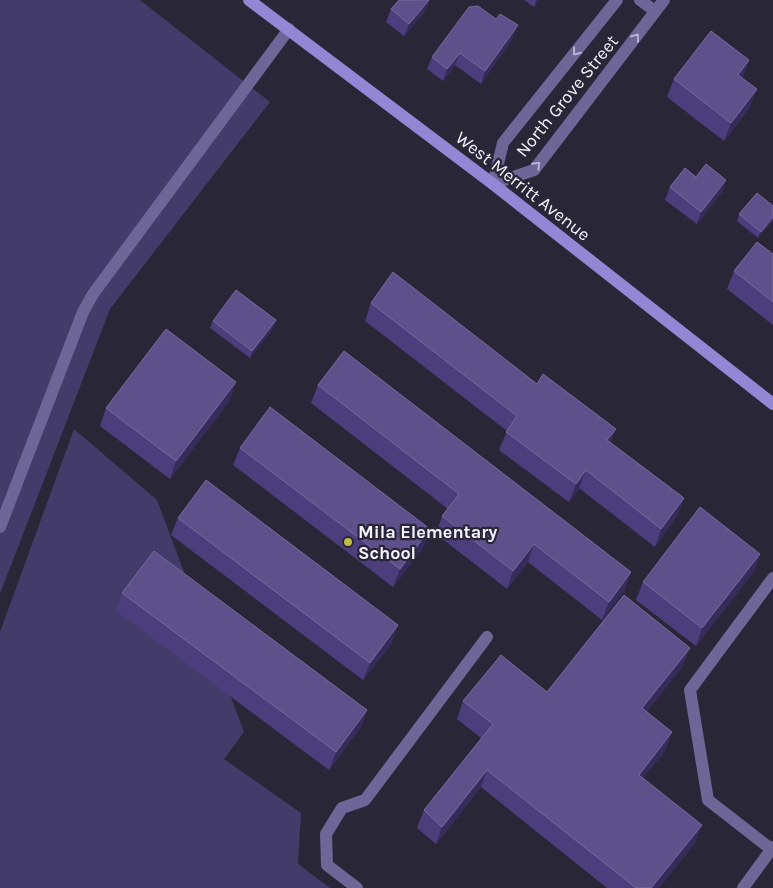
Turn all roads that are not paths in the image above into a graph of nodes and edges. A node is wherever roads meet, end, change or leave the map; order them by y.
1 (249, 0) edge
2 (617, 0) edge
3 (640, 0) edge
4 (664, 0) edge
5 (656, 11) junction
6 (289, 30) junction
7 (493, 184) junction
8 (773, 404) edge
9 (0, 527) edge
10 (773, 578) edge
11 (487, 637) dead end
12 (772, 848) edge
13 (357, 888) edge
14 (742, 888) edge

1 - 6 street, West Merritt Avenue
2 -> 7 street, North Grove Street
3 - 5 street
4 - 5 street, North Grove Street
7 -> 5 street, North Grove Street
6 - 7 street, West Merritt Avenue
6 - 9 street
7 - 8 street, West Merritt Avenue
10 - 12 street
11 - 13 street
12 - 14 street

